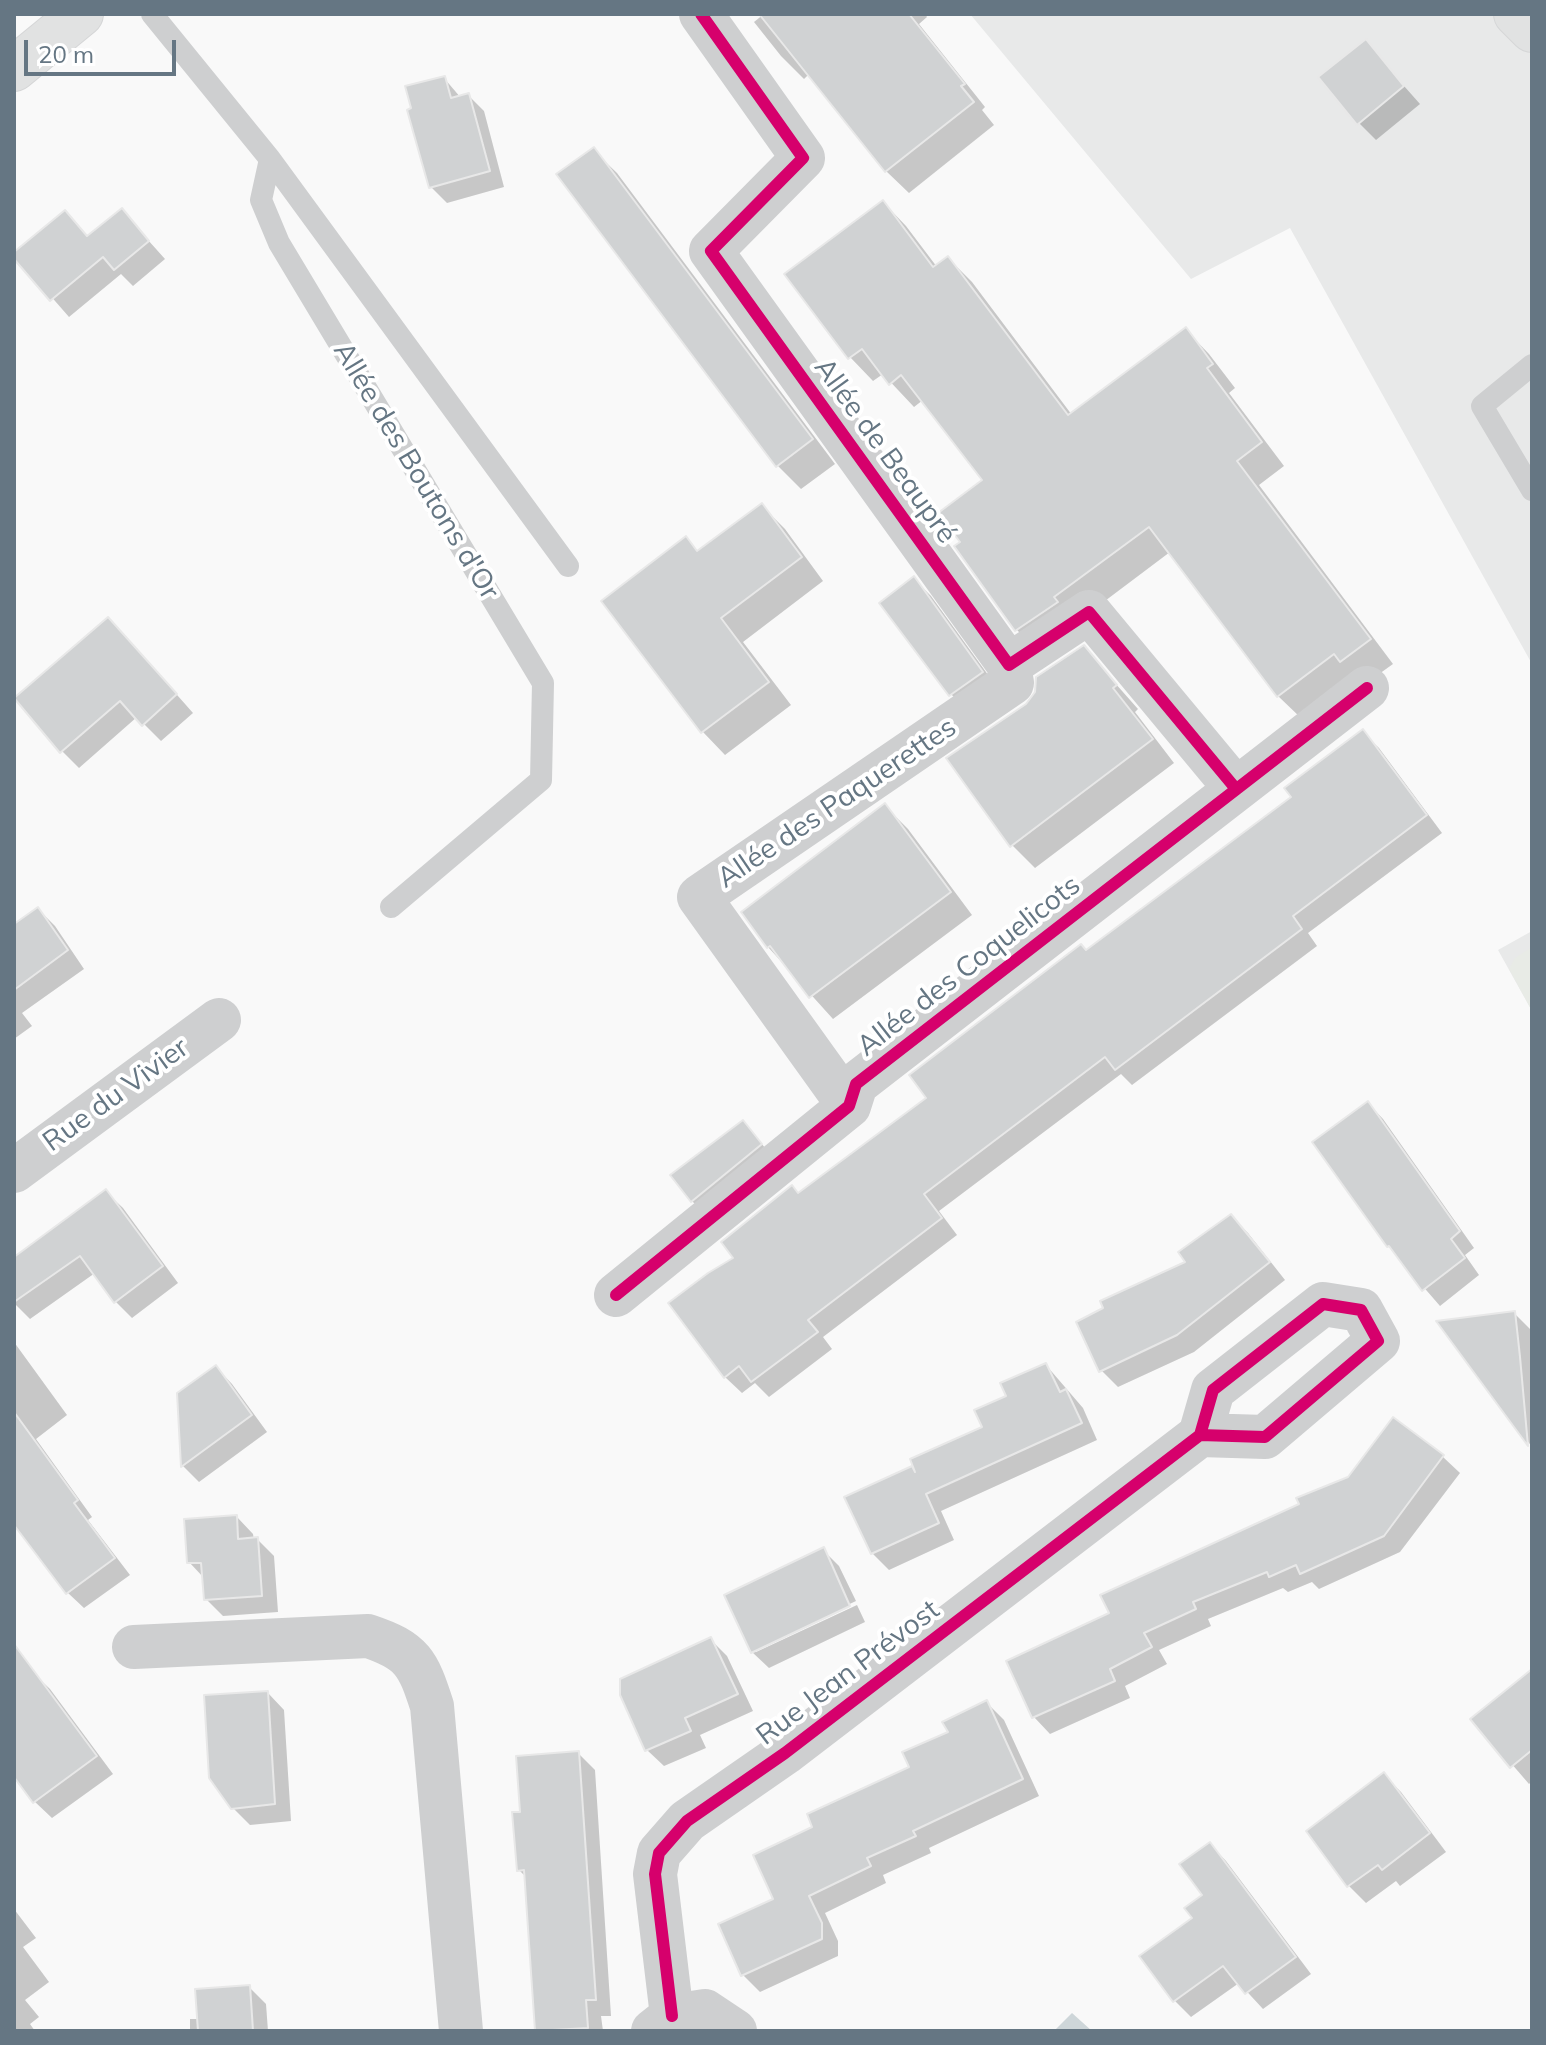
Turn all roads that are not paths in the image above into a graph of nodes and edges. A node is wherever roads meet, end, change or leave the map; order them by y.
1 (81, 14) edge
2 (152, 14) edge
3 (701, 14) edge
4 (1516, 14) edge
5 (1532, 30) edge
6 (14, 69) edge
7 (270, 159) junction
8 (1532, 365) edge
9 (1532, 490) edge
10 (568, 566) dead end
11 (1009, 665) junction
12 (1367, 688) dead end
13 (1236, 789) junction
14 (391, 907) dead end
15 (219, 1020) dead end
16 (849, 1106) junction
17 (14, 1171) edge
18 (616, 1295) dead end
19 (1200, 1435) dead end
20 (134, 1647) dead end
21 (663, 2023) edge
22 (461, 2031) edge
23 (735, 2031) edge

1 - 6 street
2 - 7 lane
3 - 11 street, Allée de Beaupré
4 - 5 street
7 - 10 lane
7 - 14 lane, Allée des Boutons d'Or
8 - 9 lane
11 - 13 street
11 - 16 street, Allée des Paquerettes
12 - 13 street, Allée des Coquelicots
13 - 16 street, Allée des Coquelicots
15 - 17 street, Rue du Vivier
16 - 18 street, Allée des Coquelicots
19 - 21 street, Rue Jean Prévost
20 - 22 street
21 - 23 street, Rue Jean Prévost

